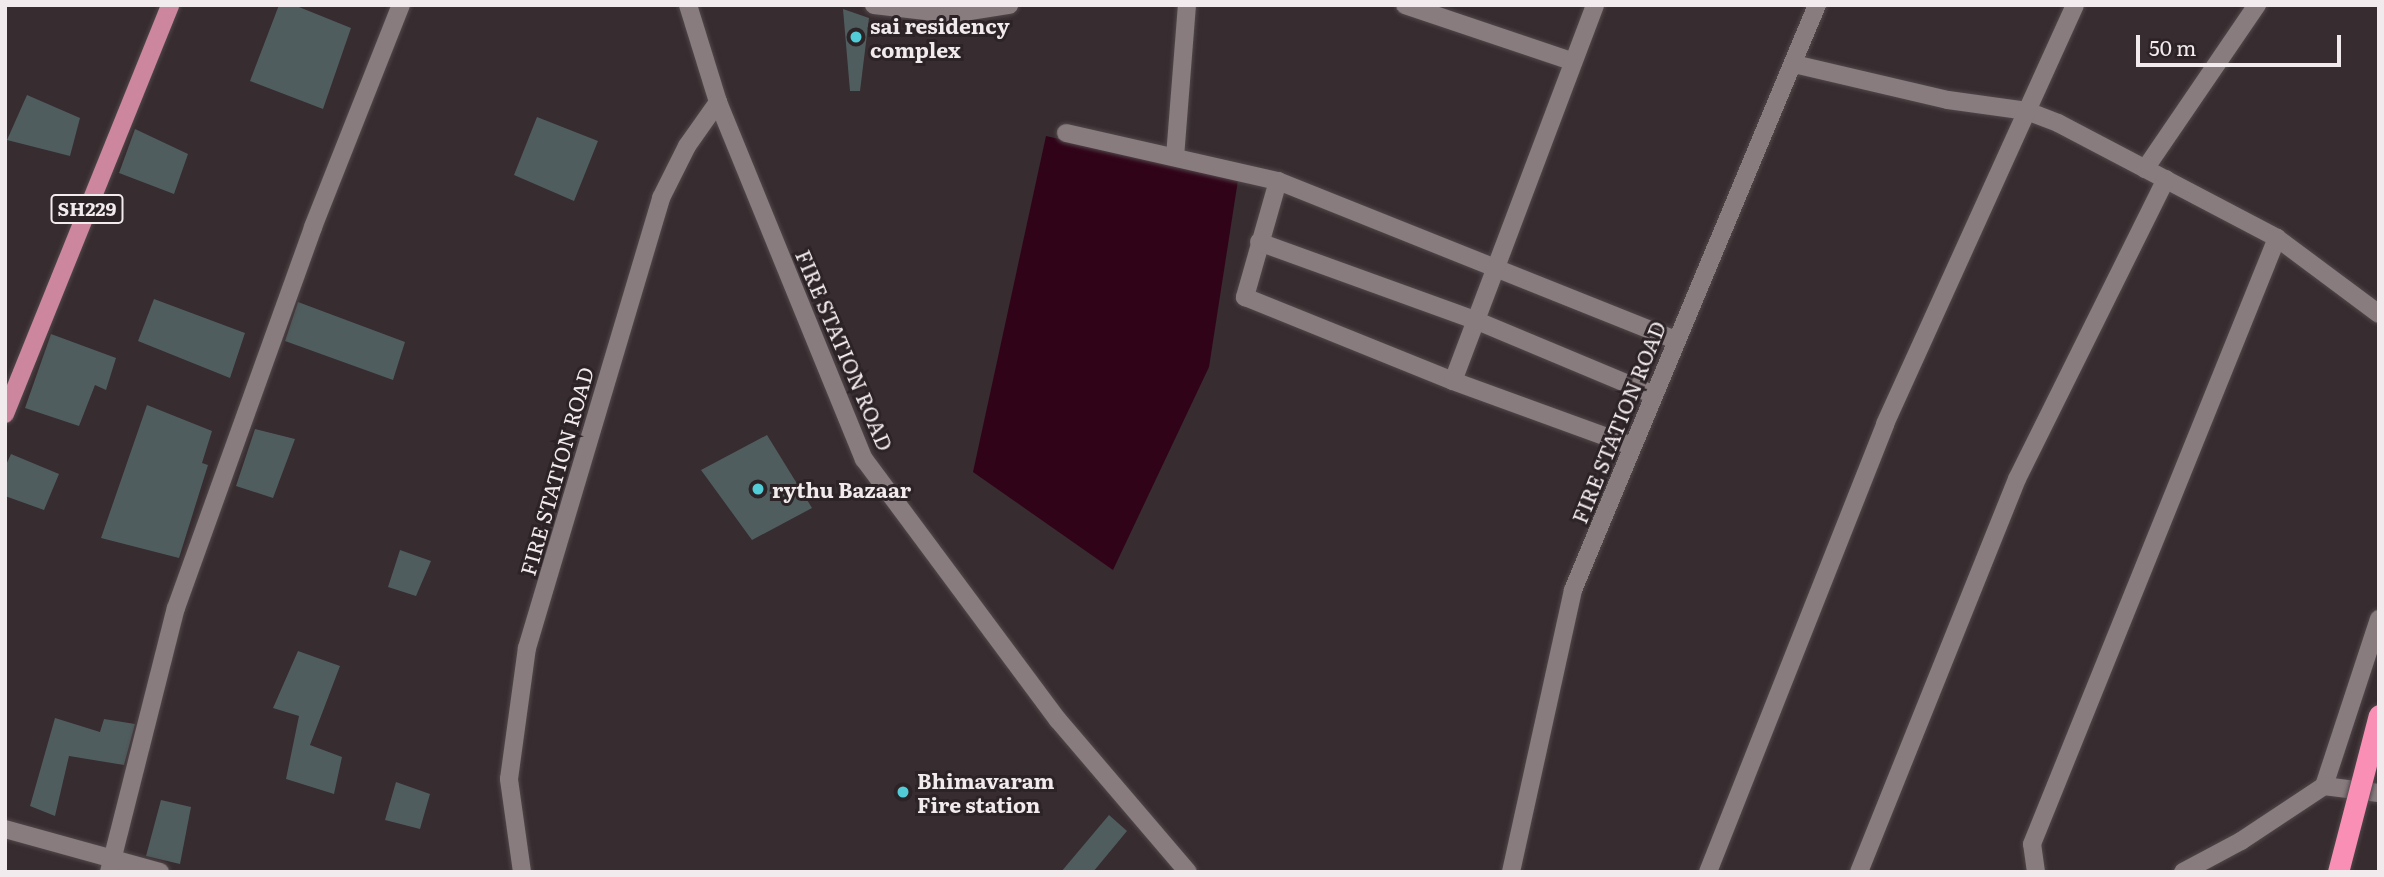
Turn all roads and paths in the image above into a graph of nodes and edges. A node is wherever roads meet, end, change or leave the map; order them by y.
1 (170, 5) edge
2 (401, 5) edge
3 (688, 5) edge
4 (874, 5) edge
5 (1009, 5) edge
6 (1187, 5) edge
7 (1405, 5) edge
8 (1595, 5) edge
9 (1817, 5) edge
10 (2076, 5) edge
11 (2257, 5) edge
12 (1571, 61) junction
13 (1794, 64) junction
14 (718, 102) junction
15 (2027, 111) junction
16 (1066, 133) dead end
17 (1175, 157) junction
18 (2146, 169) junction
19 (2166, 179) junction
20 (1278, 181) junction
21 (2277, 238) junction
22 (1259, 242) junction
23 (1497, 266) junction
24 (2379, 314) edge
25 (1475, 320) junction
26 (1676, 340) junction
27 (1452, 381) junction
28 (1654, 395) junction
29 (5, 414) edge
30 (1632, 446) junction
31 (2379, 619) edge
32 (2379, 715) edge
33 (2324, 786) junction
34 (2379, 793) edge
35 (5, 828) edge
36 (111, 867) edge
37 (160, 872) edge
38 (522, 872) edge
39 (1188, 872) edge
40 (1511, 872) edge
41 (1708, 872) edge
42 (1859, 872) edge
43 (2036, 872) edge
44 (2183, 872) edge
45 (2338, 872) edge

1 - 29 main road, SH229
2 - 36 street
3 - 14 street, FIRE STATION ROAD
4 - 5 street
6 - 17 street
7 - 12 street
8 - 12 street
9 - 13 street, FIRE STATION ROAD
10 - 15 street
11 - 18 street
12 - 23 street
13 - 15 street
13 - 26 street, FIRE STATION ROAD
14 - 38 street, FIRE STATION ROAD
14 - 39 street, FIRE STATION ROAD
15 - 18 street
15 - 41 street
16 - 17 street
17 - 20 street
18 - 19 street
19 - 21 street
19 - 42 street
20 - 22 street
20 - 23 street
21 - 24 street
21 - 43 street
22 - 25 street
22 - 27 street
23 - 25 street
23 - 26 street
25 - 27 street
25 - 28 street
26 - 28 street, FIRE STATION ROAD
27 - 30 street
28 - 30 street, FIRE STATION ROAD
30 - 40 street, FIRE STATION ROAD
31 - 33 street
32 - 45 highway, bridge
33 - 34 street
33 - 44 street
35 - 36 street
36 - 37 street

